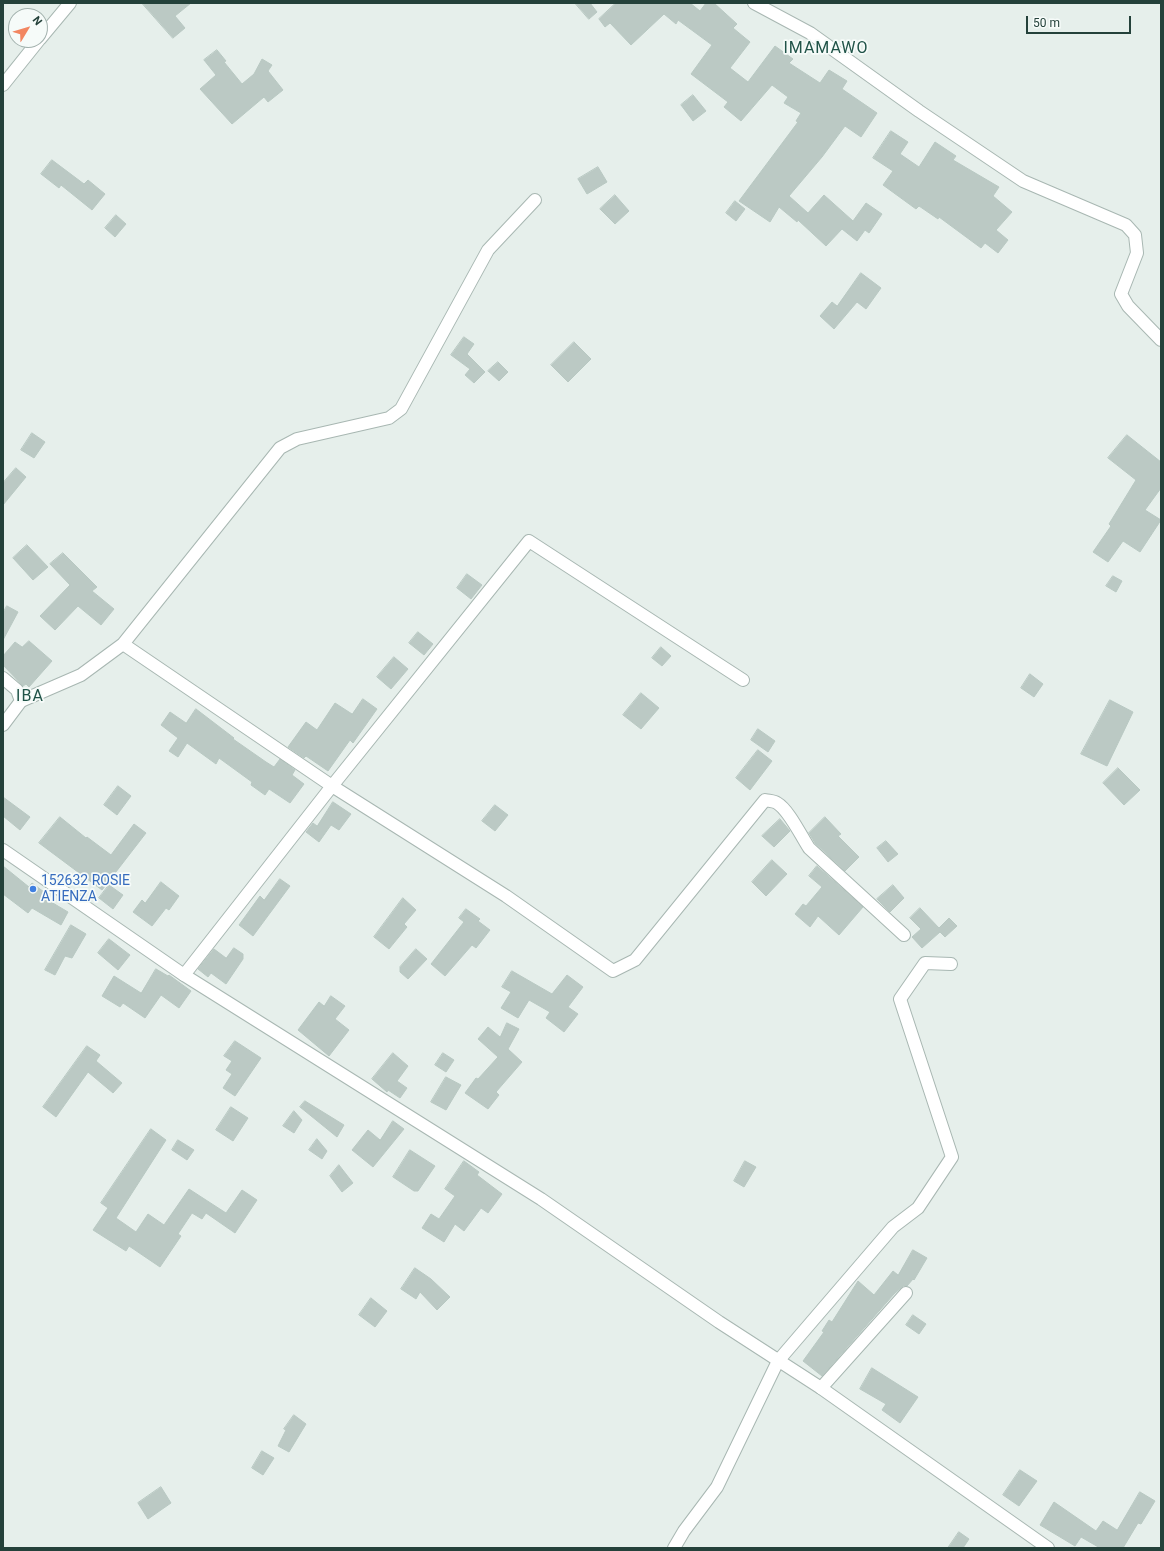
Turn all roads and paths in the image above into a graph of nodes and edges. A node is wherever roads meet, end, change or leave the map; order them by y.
1 (70, 3) edge
2 (754, 3) edge
3 (48, 30) edge
4 (33, 48) edge
5 (3, 85) edge
6 (535, 200) dead end
7 (1161, 340) edge
8 (123, 644) junction
9 (3, 678) edge
10 (743, 680) dead end
11 (21, 701) junction
12 (3, 726) edge
13 (332, 786) junction
14 (3, 850) edge
15 (904, 935) dead end
16 (951, 964) dead end
17 (184, 975) junction
18 (906, 1294) dead end
19 (778, 1361) junction
20 (821, 1388) junction
21 (674, 1548) edge
22 (1048, 1548) edge

1 - 3 street
2 - 7 street
4 - 5 street
6 - 8 street
8 - 11 street
8 - 13 street
9 - 11 street
10 - 13 street
11 - 12 street
13 - 15 street
13 - 17 street
14 - 17 street
16 - 19 street
17 - 19 street
18 - 20 street
19 - 20 street
19 - 21 street
20 - 22 street

